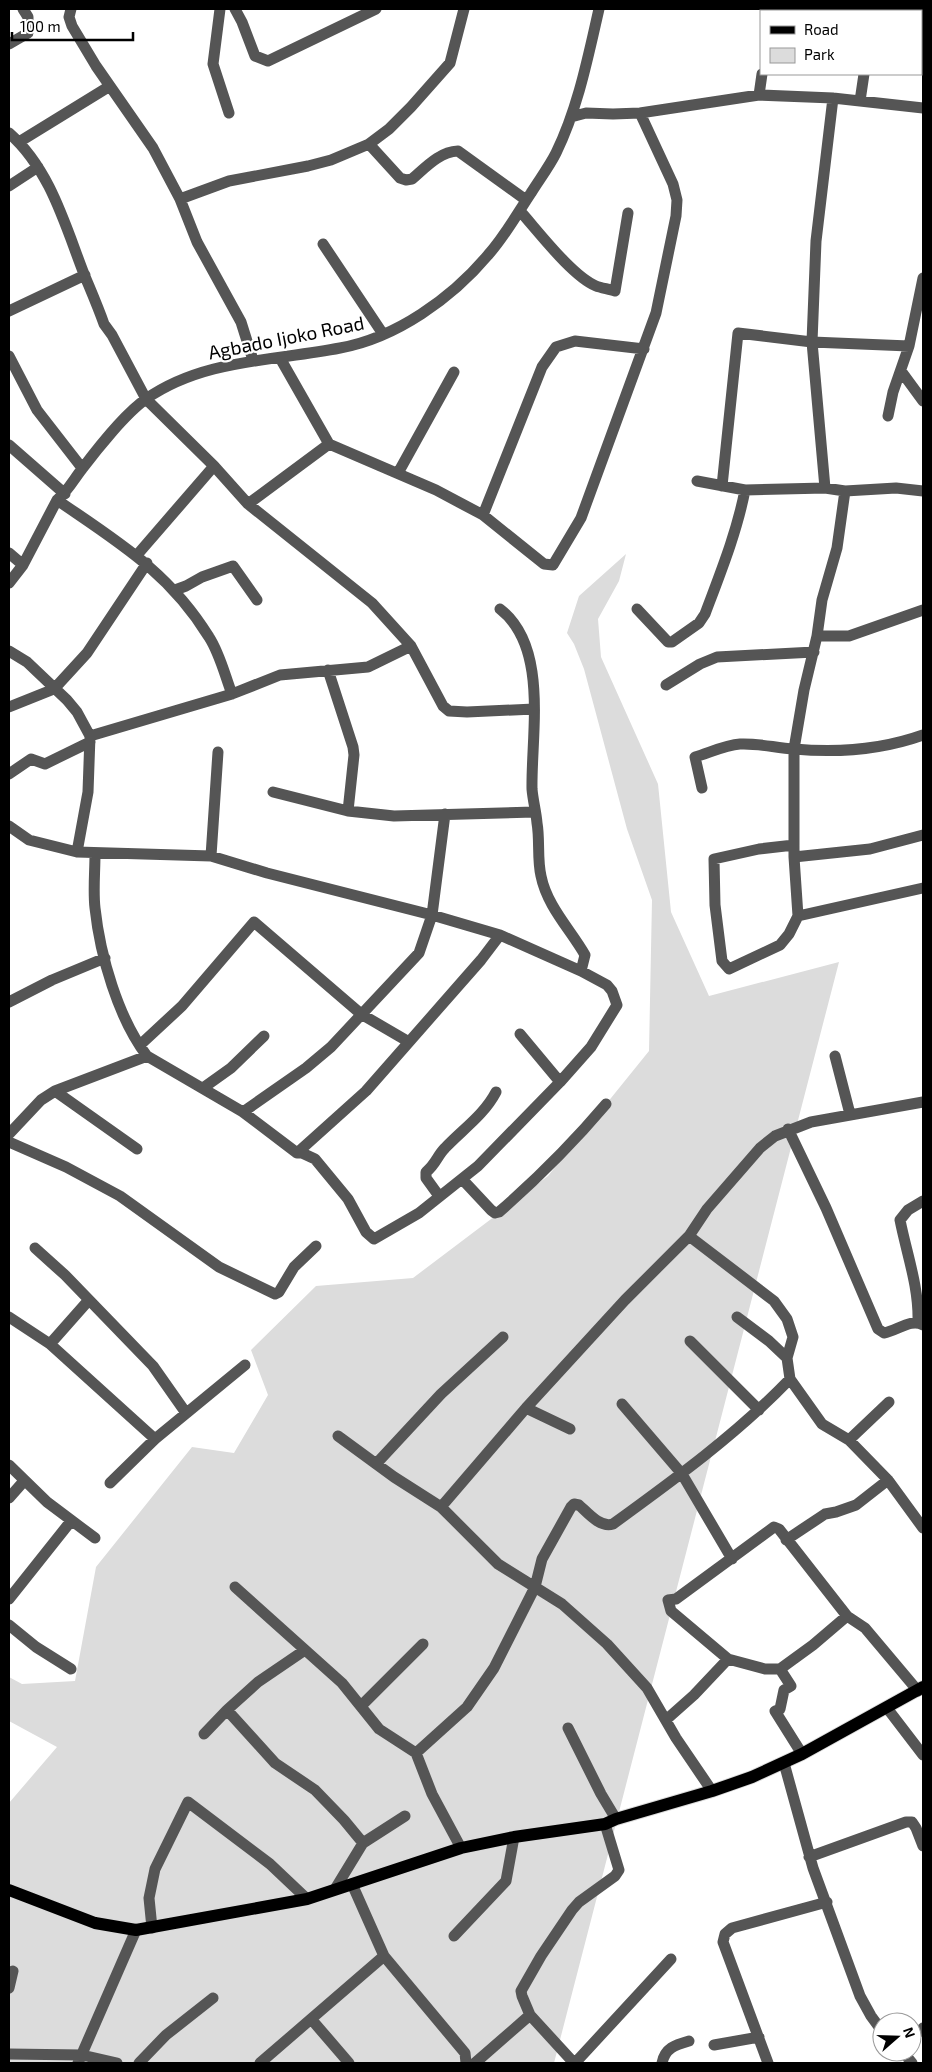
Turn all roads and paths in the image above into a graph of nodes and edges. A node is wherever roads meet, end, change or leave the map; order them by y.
1 (23, 9) edge
2 (71, 9) edge
3 (220, 9) edge
4 (235, 9) edge
5 (376, 9) edge
6 (464, 9) edge
7 (599, 9) edge
8 (9, 44) edge
9 (762, 75) edge
10 (864, 75) edge
11 (110, 86) junction
12 (759, 95) junction
13 (833, 98) junction
14 (860, 101) junction
15 (923, 108) edge
16 (229, 113) dead end
17 (640, 113) junction
18 (571, 116) junction
19 (9, 133) edge
20 (19, 142) junction
21 (369, 144) junction
22 (38, 167) junction
23 (9, 186) edge
24 (180, 198) junction
25 (526, 200) junction
26 (520, 211) junction
27 (628, 213) dead end
28 (323, 244) dead end
29 (85, 275) junction
30 (923, 278) edge
31 (9, 310) edge
32 (383, 334) junction
33 (812, 342) junction
34 (909, 346) junction
35 (644, 349) junction
36 (9, 356) edge
37 (280, 358) junction
38 (253, 360) junction
39 (901, 371) junction
40 (454, 372) dead end
41 (146, 399) junction
42 (923, 401) edge
43 (888, 416) dead end
44 (329, 444) junction
45 (9, 445) edge
46 (214, 466) junction
47 (82, 468) junction
48 (398, 473) junction
49 (697, 481) dead end
50 (722, 486) junction
51 (825, 488) junction
52 (745, 490) junction
53 (845, 491) junction
54 (923, 491) edge
55 (61, 497) junction
56 (248, 504) junction
57 (483, 516) junction
58 (9, 553) edge
59 (137, 555) junction
60 (147, 563) junction
61 (23, 566) junction
62 (9, 582) edge
63 (174, 590) junction
64 (257, 600) dead end
65 (500, 609) dead end
66 (637, 609) dead end
67 (923, 610) edge
68 (817, 636) junction
69 (412, 646) junction
70 (9, 652) edge
71 (814, 652) junction
72 (328, 670) junction
73 (666, 685) dead end
74 (54, 689) junction
75 (232, 694) junction
76 (9, 707) edge
77 (534, 709) junction
78 (923, 735) edge
79 (90, 739) junction
80 (794, 749) junction
81 (218, 752) dead end
82 (9, 774) edge
83 (702, 788) dead end
84 (273, 792) dead end
85 (348, 811) junction
86 (534, 812) junction
87 (445, 814) junction
88 (9, 826) edge
89 (923, 835) edge
90 (794, 851) junction
91 (77, 852) junction
92 (95, 854) junction
93 (211, 856) junction
94 (923, 888) edge
95 (432, 914) junction
96 (798, 916) junction
97 (500, 935) junction
98 (104, 958) junction
99 (581, 972) junction
100 (9, 1002) edge
101 (361, 1014) junction
102 (520, 1034) dead end
103 (264, 1036) dead end
104 (409, 1042) junction
105 (140, 1046) junction
106 (147, 1056) junction
107 (835, 1056) dead end
108 (560, 1082) junction
109 (203, 1088) junction
110 (55, 1091) junction
111 (496, 1092) dead end
112 (923, 1102) edge
113 (606, 1104) dead end
114 (243, 1112) junction
115 (850, 1114) junction
116 (788, 1129) junction
117 (9, 1134) edge
118 (9, 1142) edge
119 (137, 1149) dead end
120 (297, 1153) junction
121 (462, 1179) junction
122 (439, 1196) junction
123 (923, 1201) edge
124 (689, 1236) junction
125 (316, 1246) dead end
126 (35, 1248) dead end
127 (88, 1301) junction
128 (9, 1317) edge
129 (737, 1317) dead end
130 (921, 1324) edge
131 (503, 1337) dead end
132 (690, 1341) dead end
133 (50, 1344) junction
134 (787, 1358) junction
135 (245, 1365) dead end
136 (790, 1379) junction
137 (889, 1402) dead end
138 (622, 1404) dead end
139 (526, 1408) junction
140 (759, 1410) junction
141 (186, 1413) junction
142 (570, 1429) dead end
143 (338, 1436) dead end
144 (155, 1440) junction
145 (849, 1440) junction
146 (376, 1464) junction
147 (9, 1465) edge
148 (682, 1474) junction
149 (888, 1480) junction
150 (24, 1481) junction
151 (110, 1483) dead end
152 (9, 1498) edge
153 (441, 1507) junction
154 (71, 1521) junction
155 (923, 1528) edge
156 (95, 1538) dead end
157 (786, 1540) junction
158 (732, 1559) junction
159 (235, 1587) dead end
160 (535, 1587) junction
161 (9, 1599) edge
162 (847, 1616) junction
163 (9, 1625) edge
164 (423, 1644) dead end
165 (305, 1650) junction
166 (728, 1659) junction
167 (71, 1669) dead end
168 (780, 1669) junction
169 (920, 1689) edge
170 (361, 1706) junction
171 (886, 1708) junction
172 (227, 1710) junction
173 (667, 1719) junction
174 (568, 1728) dead end
175 (204, 1734) dead end
176 (416, 1753) junction
177 (802, 1754) junction
178 (923, 1755) edge
179 (784, 1763) junction
180 (712, 1791) junction
181 (405, 1816) dead end
182 (610, 1822) junction
183 (514, 1837) junction
184 (363, 1843) junction
185 (923, 1846) edge
186 (461, 1848) junction
187 (809, 1857) junction
188 (352, 1884) junction
189 (336, 1889) junction
190 (9, 1890) edge
191 (306, 1899) junction
192 (827, 1902) junction
193 (152, 1928) junction
194 (136, 1930) junction
195 (454, 1936) dead end
196 (384, 1956) junction
197 (671, 1959) dead end
198 (13, 1971) dead end
199 (9, 1988) edge
200 (213, 1998) dead end
201 (530, 2015) junction
202 (872, 2017) edge
203 (312, 2020) junction
204 (759, 2037) junction
205 (689, 2041) dead end
206 (714, 2044) dead end
207 (9, 2054) edge
208 (80, 2059) edge
209 (117, 2063) edge
210 (139, 2063) edge
211 (260, 2063) edge
212 (349, 2063) edge
213 (466, 2063) edge
214 (475, 2063) edge
215 (575, 2063) edge
216 (662, 2063) edge
217 (768, 2063) edge

1 - 8 street
2 - 11 street
3 - 16 street
4 - 5 street
6 - 21 street
7 - 18 street, Agbado Ijoko Road
9 - 12 street
10 - 14 street
11 - 20 street
11 - 24 street
12 - 13 street
12 - 17 street
13 - 14 street
13 - 33 street
14 - 15 street
17 - 18 street
17 - 35 street
18 - 25 street, Agbado Ijoko Road
19 - 20 street
20 - 22 street
21 - 24 street
21 - 25 street
22 - 23 street
22 - 29 street
24 - 38 street
25 - 26 street, Agbado Ijoko Road
26 - 27 street
26 - 32 street, Agbado Ijoko Road
28 - 32 street
29 - 31 street
29 - 41 street
30 - 34 street
32 - 37 street, Agbado Ijoko Road
33 - 34 street
33 - 50 street
33 - 51 street
34 - 39 street
35 - 57 street
35 - 57 street
36 - 47 street
37 - 38 street, Agbado Ijoko Road
37 - 44 street
38 - 41 street, Agbado Ijoko Road
39 - 42 street
39 - 43 street
40 - 48 street
41 - 46 street
41 - 47 street, Agbado Ijoko Road
44 - 48 street
44 - 56 street
45 - 55 street
46 - 56 street
46 - 59 street
47 - 55 street, Agbado Ijoko Road
48 - 57 street
49 - 50 street
50 - 52 street
51 - 52 street
51 - 53 street
52 - 66 street
53 - 54 street
53 - 68 street
55 - 59 street
55 - 61 street, Agbado Ijoko Road
56 - 69 street
58 - 61 street
59 - 60 street
60 - 63 street
60 - 74 street
61 - 62 street, Agbado Ijoko Road
63 - 64 street
63 - 75 street
65 - 77 street
67 - 68 street
68 - 71 street
69 - 72 street
69 - 77 street
70 - 74 street
71 - 73 street
71 - 80 street
72 - 75 street
72 - 85 street
74 - 76 street
74 - 79 street
75 - 79 street
77 - 86 street
78 - 80 street
79 - 82 street
79 - 91 street
80 - 83 street
80 - 90 street
81 - 93 street
84 - 85 street
85 - 87 street
86 - 87 street
86 - 99 street
87 - 95 street
88 - 91 street
89 - 90 street
90 - 96 street
90 - 96 street
91 - 92 street
92 - 93 street
92 - 98 street
93 - 95 street
94 - 96 street
95 - 97 street
95 - 101 street
97 - 99 street
97 - 104 street
98 - 100 street
98 - 105 street
99 - 108 street
101 - 104 street
101 - 105 street
101 - 114 street
102 - 108 street
103 - 109 street
104 - 120 street
105 - 106 street
106 - 109 street
106 - 110 street
107 - 115 street
108 - 121 street
109 - 114 street
110 - 117 street
110 - 119 street
111 - 122 street
112 - 115 street
113 - 121 street
114 - 120 street
115 - 116 street
116 - 124 street
116 - 130 street
118 - 125 street
120 - 122 street
121 - 122 street
123 - 130 street
124 - 134 street
124 - 139 street
126 - 127 street
127 - 133 street
127 - 141 street
128 - 133 street
129 - 134 street
131 - 146 street
132 - 140 street
133 - 144 street
134 - 136 street
135 - 141 street
136 - 140 street
136 - 145 street
137 - 145 street
138 - 148 street
139 - 142 street
139 - 153 street
140 - 148 street
141 - 144 street
143 - 146 street
144 - 151 street
145 - 149 street
146 - 153 street
147 - 150 street
148 - 158 street
148 - 160 street
149 - 155 street
149 - 157 street
150 - 152 street
150 - 154 street
153 - 160 street
154 - 156 street
154 - 161 street
157 - 158 street
157 - 162 street
158 - 166 street
159 - 165 street
160 - 173 street
160 - 176 street
162 - 168 street
162 - 169 street
163 - 167 street
164 - 170 street
165 - 170 street
165 - 172 street
166 - 168 street
166 - 173 street
168 - 177 street
169 - 171 main road
170 - 176 street
171 - 177 main road
171 - 178 street
172 - 175 street
172 - 184 street
173 - 180 street
174 - 182 street
176 - 186 street
177 - 179 main road
179 - 180 main road
179 - 187 street
180 - 182 main road
181 - 184 street
182 - 183 main road
182 - 201 street
183 - 186 main road
183 - 195 street
184 - 189 street
185 - 187 street
186 - 188 main road
187 - 192 street
188 - 189 main road
188 - 196 street
189 - 191 main road
190 - 194 main road
191 - 193 main road
191 - 193 street
192 - 202 street
192 - 204 street
193 - 194 main road
194 - 208 street
196 - 203 street
196 - 213 street
197 - 215 street
198 - 199 street
200 - 210 street
201 - 214 street
201 - 215 street
203 - 211 street
203 - 212 street
204 - 206 street
204 - 217 street
205 - 216 street
207 - 208 street
208 - 209 street

